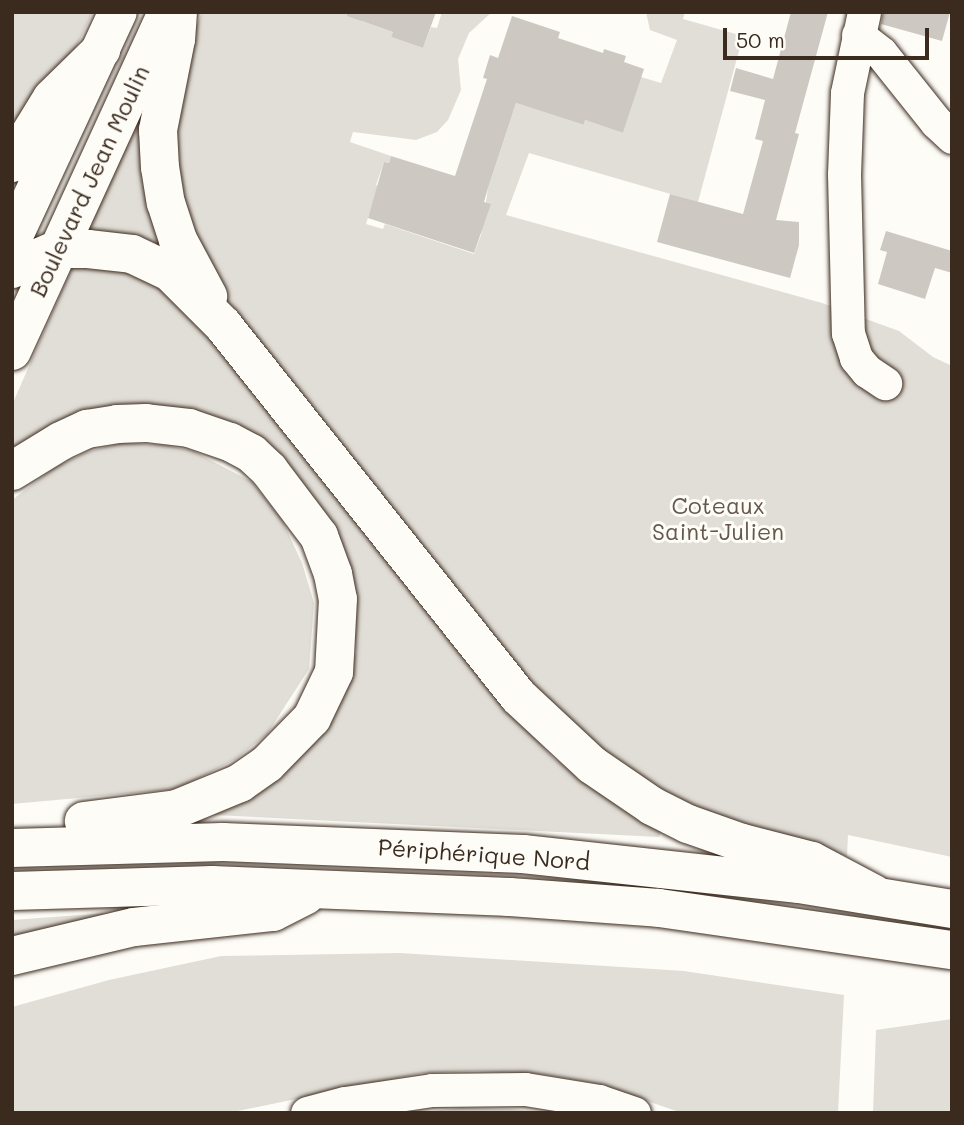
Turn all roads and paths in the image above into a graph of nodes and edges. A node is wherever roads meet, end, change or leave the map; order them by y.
1 (118, 12) edge
2 (167, 12) edge
3 (178, 12) edge
4 (861, 24) edge
5 (101, 50) junction
6 (952, 137) edge
7 (12, 163) edge
8 (12, 240) edge
9 (58, 249) junction
10 (12, 269) edge
11 (223, 326) junction
12 (12, 351) edge
13 (885, 383) dead end
14 (12, 471) edge
15 (25, 848) edge
16 (318, 888) junction
17 (12, 891) edge
18 (874, 894) junction
19 (952, 909) edge
20 (952, 950) edge
21 (12, 956) edge
22 (307, 1113) edge
23 (634, 1113) edge

1 - 5 main road
2 - 9 main road, Boulevard Jean Moulin
3 - 11 main road
4 - 6 street
4 - 13 street
5 - 7 main road
5 - 8 main road
9 - 10 main road
9 - 11 main road
9 - 12 main road, Boulevard Jean Moulin
11 - 18 main road
14 - 15 main road
15 - 18 main road, Périphérique Nord
16 - 17 main road, Périphérique Nord
16 - 20 main road, Périphérique Nord
16 - 21 main road
18 - 19 main road, Périphérique Nord
22 - 23 street

